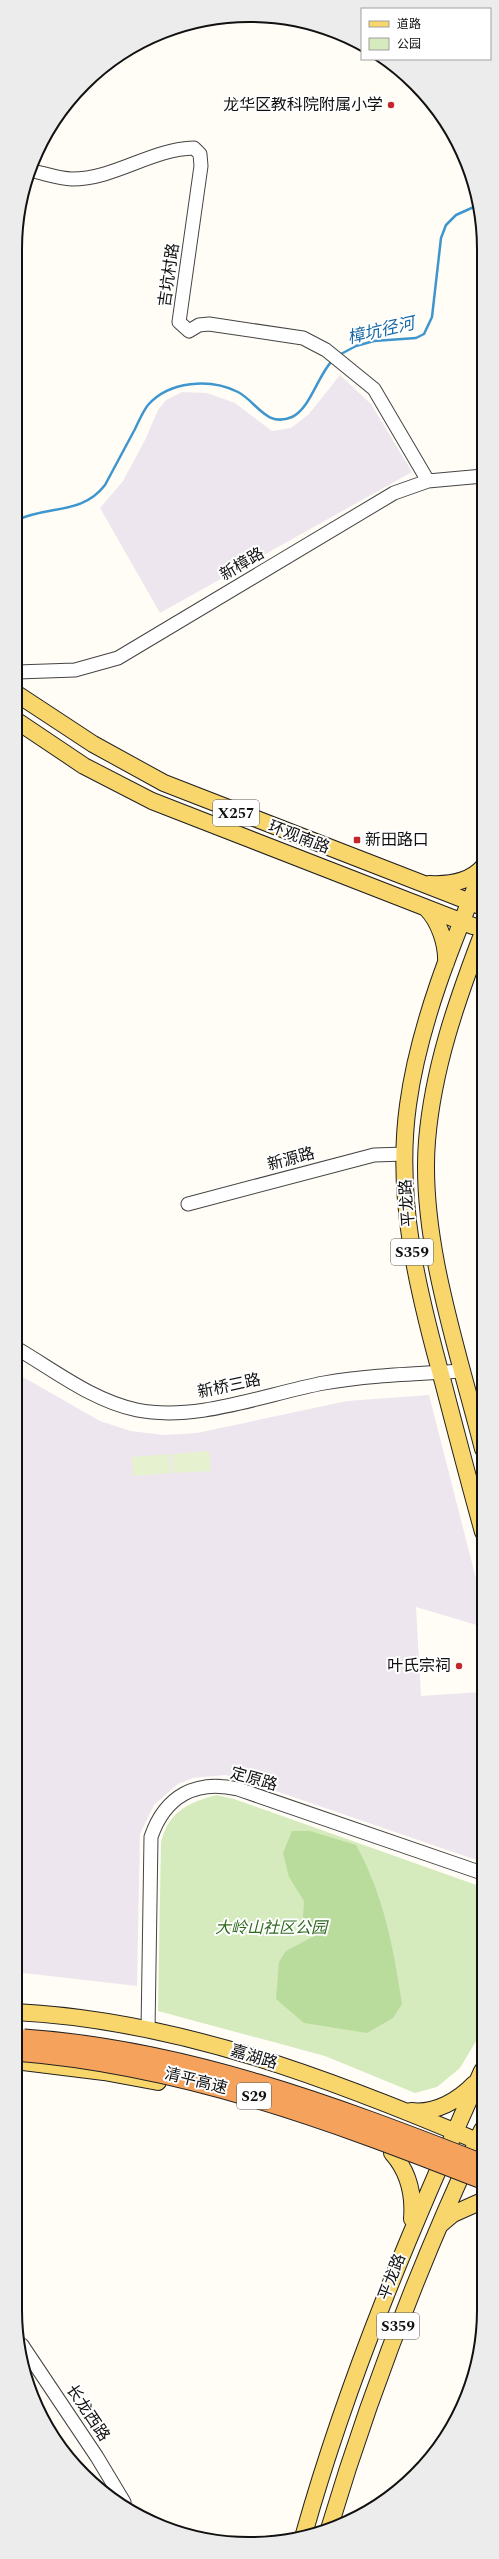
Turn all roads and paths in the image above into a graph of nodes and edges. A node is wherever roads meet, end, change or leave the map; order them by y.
1 (36, 172) edge
2 (477, 477) edge
3 (428, 481) junction
4 (22, 672) edge
5 (22, 698) edge
6 (22, 725) edge
7 (477, 872) edge
8 (417, 882) junction
9 (477, 904) edge
10 (426, 908) junction
11 (463, 922) junction
12 (477, 928) edge
13 (477, 947) edge
14 (477, 967) edge
15 (445, 970) junction
16 (463, 984) junction
17 (405, 1154) junction
18 (188, 1204) dead end
19 (22, 1351) edge
20 (463, 1371) junction
21 (440, 1372) junction
22 (477, 1426) edge
23 (477, 1510) edge
24 (477, 1871) edge
25 (22, 2013) edge
26 (148, 2030) junction
27 (22, 2039) edge
28 (22, 2052) edge
29 (22, 2062) edge
30 (477, 2077) edge
31 (477, 2081) edge
32 (404, 2110) junction
33 (455, 2131) junction
34 (477, 2137) edge
35 (477, 2144) edge
36 (392, 2153) junction
37 (477, 2162) edge
38 (437, 2170) junction
39 (477, 2177) edge
40 (459, 2180) junction
41 (477, 2187) edge
42 (477, 2203) edge
43 (411, 2230) junction
44 (435, 2232) junction
45 (25, 2350) edge
46 (122, 2498) edge
47 (331, 2522) edge
48 (305, 2530) edge

1 - 3 street, 吉坑村路
2 - 3 street, 新樟路
3 - 4 street, 新樟路
5 - 8 main road, 环观南路 / X257
6 - 10 main road, 环观南路 / X257
7 - 8 main road
8 - 9 main road, 环观南路 / X257
9 - 11 main road, S359
10 - 11 main road, 环观南路 / X257
10 - 15 main road
11 - 12 main road, 环观南路 / X257
11 - 15 main road, 平龙路 / S359
13 - 16 main road, 平龙路 / S359
14 - 16 main road
15 - 17 main road, 平龙路 / S359
16 - 20 main road, 平龙路 / S359
17 - 18 street, 新源路
17 - 21 main road, 平龙路 / S359
19 - 21 street, 新桥三路
20 - 21 street, 新桥三路
20 - 22 main road, 平龙路 / S359
21 - 23 main road, 平龙路 / S359
24 - 26 street, 定原路
25 - 26 main road, 嘉湖路
26 - 32 main road, 嘉湖路
27 - 37 highway, 清平高速 / S29, bridge
28 - 39 highway, 清平高速 / S29, bridge
29 - 36 main road
30 - 32 main road
31 - 33 main road, 平龙路 / S359
32 - 33 main road, 嘉湖路
33 - 34 main road, 嘉湖路
33 - 38 main road, 平龙路 / S359
35 - 40 main road, 平龙路 / S359
36 - 38 main road
36 - 43 main road
38 - 40 main road
38 - 43 main road, 平龙路 / S359
40 - 41 main road
40 - 44 main road, 平龙路 / S359
42 - 44 main road
43 - 44 main road
43 - 48 main road, 平龙路 / S359
44 - 47 main road, 平龙路 / S359
45 - 46 street, 长龙西路

